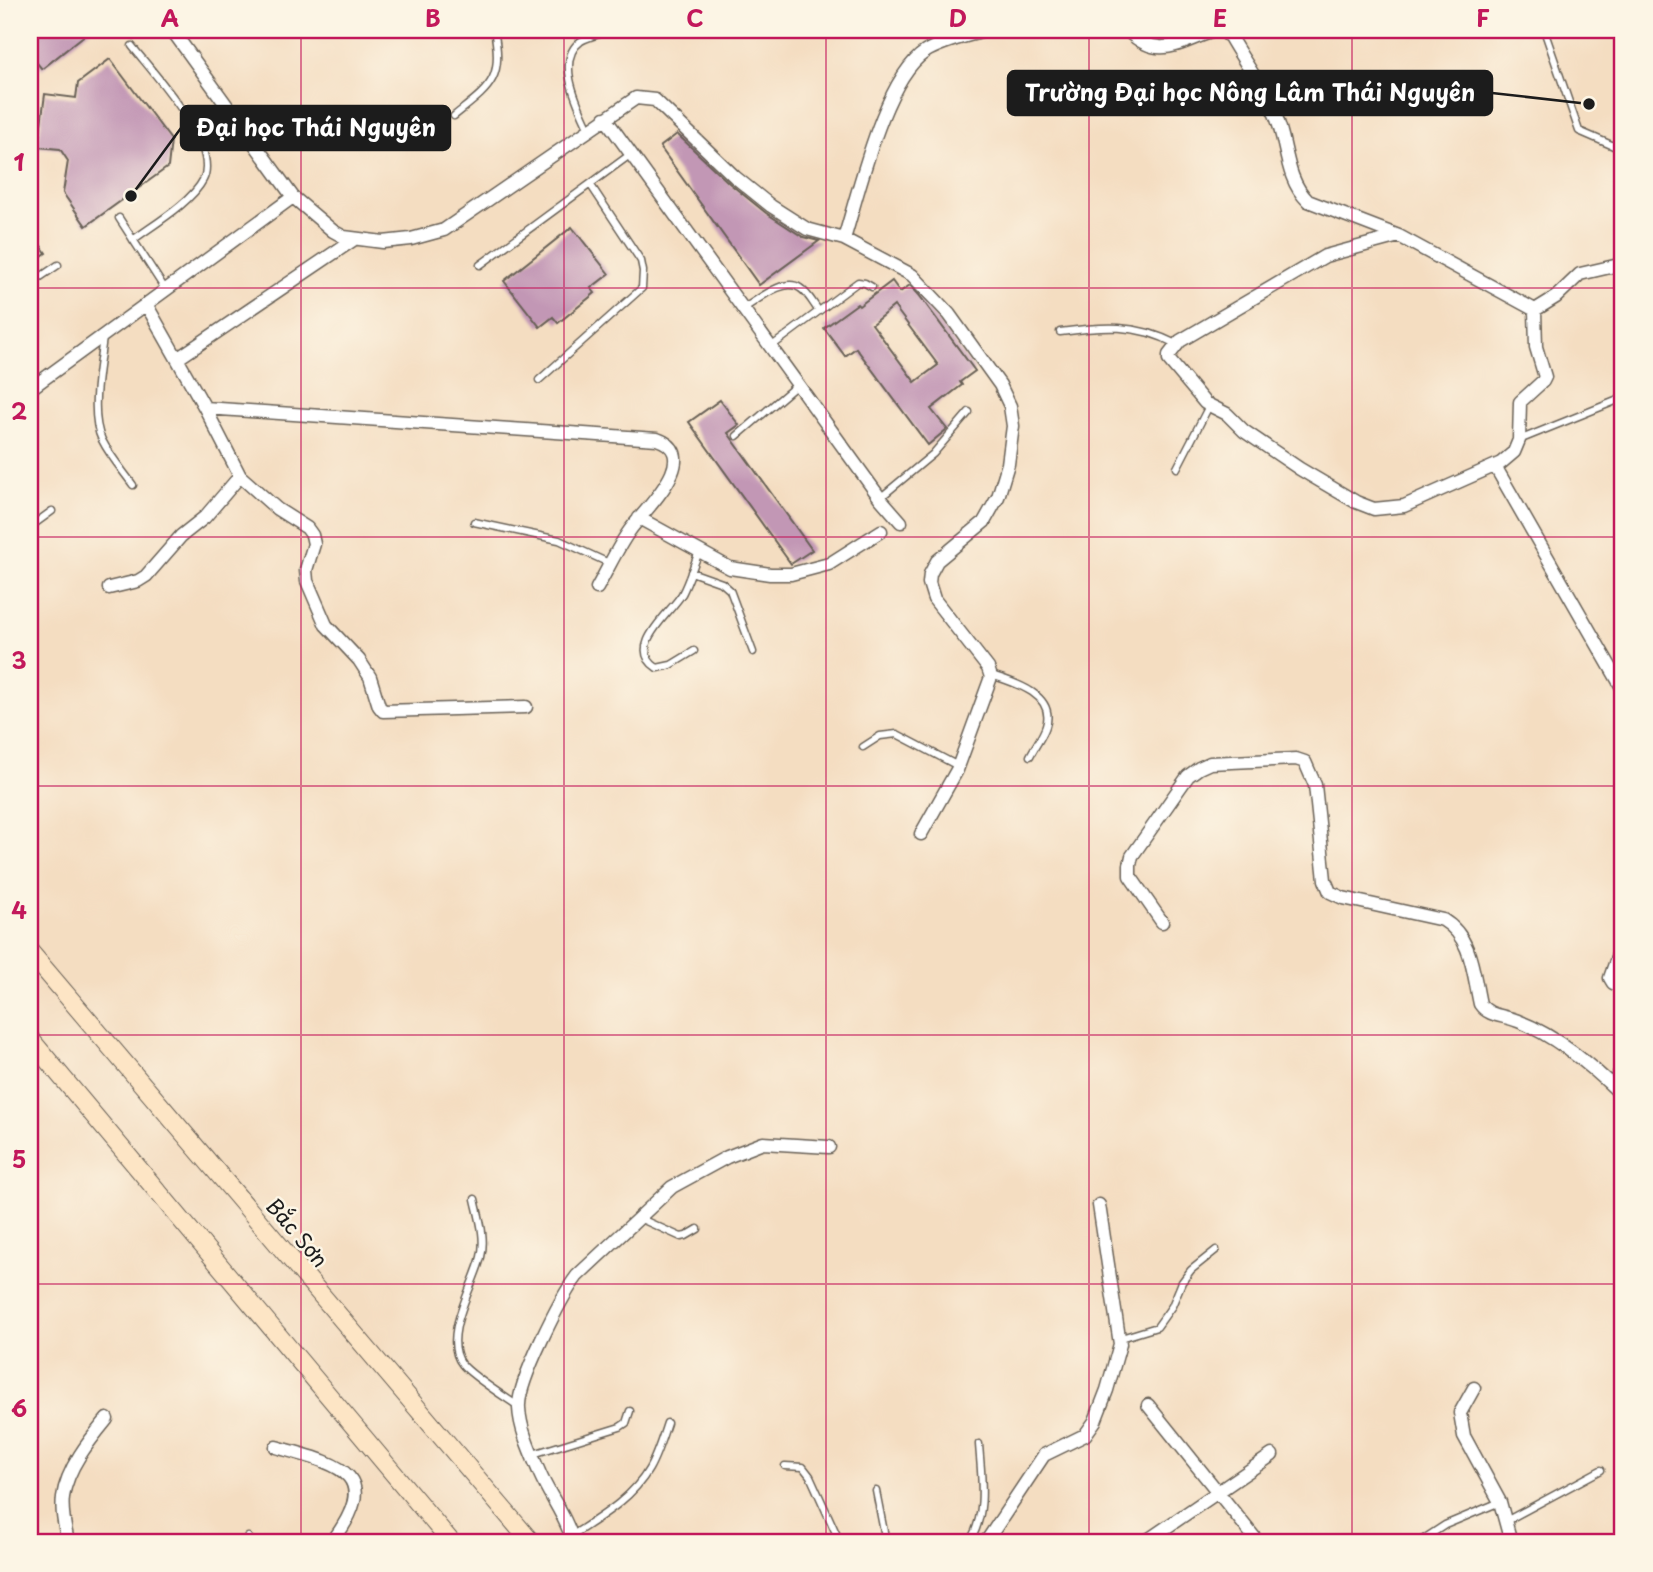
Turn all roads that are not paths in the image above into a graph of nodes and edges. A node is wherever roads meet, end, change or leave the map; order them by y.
1 (172, 30) edge
2 (494, 30) edge
3 (613, 30) edge
4 (986, 30) edge
5 (1127, 30) edge
6 (1216, 30) edge
7 (1222, 30) edge
8 (1544, 30) edge
9 (132, 46) dead end
10 (454, 116) dead end
11 (605, 118) junction
12 (589, 129) junction
13 (1623, 150) edge
14 (631, 154) junction
15 (590, 184) junction
16 (293, 197) junction
17 (119, 218) dead end
18 (1399, 236) junction
19 (844, 239) junction
20 (134, 240) junction
21 (353, 240) junction
22 (1623, 264) edge
23 (58, 265) dead end
24 (480, 265) dead end
25 (30, 284) edge
26 (872, 288) dead end
27 (165, 290) junction
28 (146, 304) junction
29 (744, 308) junction
30 (818, 310) junction
31 (1535, 310) junction
32 (1060, 332) dead end
33 (104, 335) junction
34 (1176, 344) junction
35 (772, 346) junction
36 (177, 359) junction
37 (539, 380) dead end
38 (799, 383) junction
39 (30, 389) edge
40 (1623, 398) edge
41 (1209, 406) junction
42 (205, 408) junction
43 (969, 412) dead end
44 (737, 436) dead end
45 (1519, 440) junction
46 (1495, 466) junction
47 (1177, 468) dead end
48 (240, 476) junction
49 (133, 485) dead end
50 (880, 498) junction
51 (52, 511) dead end
52 (639, 519) junction
53 (474, 522) dead end
54 (901, 522) dead end
55 (30, 527) edge
56 (881, 531) dead end
57 (699, 552) junction
58 (611, 564) junction
59 (691, 572) junction
60 (109, 588) dead end
61 (597, 588) dead end
62 (694, 651) dead end
63 (753, 652) dead end
64 (991, 674) junction
65 (1623, 689) edge
66 (526, 707) dead end
67 (863, 747) dead end
68 (1030, 755) dead end
69 (958, 766) junction
70 (921, 834) dead end
71 (1162, 922) dead end
72 (1623, 941) edge
73 (30, 952) edge
74 (1623, 987) edge
75 (30, 1039) edge
76 (1623, 1066) edge
77 (1613, 1086) junction
78 (1623, 1096) edge
79 (829, 1147) dead end
80 (475, 1199) dead end
81 (1099, 1205) dead end
82 (639, 1218) junction
83 (698, 1229) dead end
84 (1216, 1250) dead end
85 (1121, 1338) junction
86 (1474, 1388) dead end
87 (1148, 1405) dead end
88 (519, 1407) junction
89 (630, 1410) dead end
90 (107, 1419) dead end
91 (667, 1423) dead end
92 (979, 1444) dead end
93 (276, 1447) dead end
94 (533, 1454) junction
95 (1272, 1455) dead end
96 (785, 1466) dead end
97 (1601, 1471) dead end
98 (876, 1491) dead end
99 (1218, 1492) junction
100 (1500, 1502) junction
101 (1506, 1521) junction
102 (572, 1539) edge
103 (68, 1542) edge
104 (332, 1542) edge
105 (452, 1542) edge
106 (531, 1542) edge
107 (840, 1542) edge
108 (887, 1542) edge
109 (969, 1542) edge
110 (986, 1542) edge
111 (1145, 1542) edge
112 (1258, 1542) edge
113 (1419, 1542) edge
114 (1511, 1542) edge

1 - 16 street
2 - 10 lane
3 - 12 lane
4 - 19 street
5 - 6 street
7 - 18 street
8 - 13 lane
9 - 20 lane
11 - 12 street
11 - 14 street
11 - 19 street
12 - 21 street
14 - 15 lane
14 - 29 street
15 - 24 lane
15 - 37 lane
16 - 21 street
16 - 27 street
17 - 20 lane
18 - 31 street
18 - 34 street
19 - 64 street
20 - 27 lane
21 - 36 street
22 - 31 street
23 - 25 lane
26 - 30 lane
27 - 28 street
28 - 33 street
28 - 36 street
29 - 30 lane
29 - 35 street
30 - 35 lane
31 - 45 street
32 - 34 lane
33 - 39 street
33 - 49 lane
34 - 41 street
35 - 38 street
36 - 42 street
38 - 44 lane
38 - 50 street
40 - 45 lane
41 - 46 street
41 - 47 lane
42 - 48 street
42 - 52 street
43 - 50 lane
45 - 46 street
46 - 65 street
48 - 60 street
48 - 66 street
50 - 54 street
51 - 55 lane
52 - 57 street
52 - 58 street
53 - 58 lane
56 - 57 street
57 - 59 lane
58 - 61 street
59 - 62 lane
59 - 63 lane
64 - 68 lane
64 - 69 street
67 - 69 lane
69 - 70 street
71 - 77 street
72 - 74 street
73 - 106 main road, Bắc Sơn
75 - 105 main road
76 - 77 street
77 - 78 street
79 - 82 street
80 - 88 lane
81 - 85 street
82 - 83 lane
82 - 88 street
84 - 85 lane
85 - 110 street
86 - 100 street
87 - 99 street
88 - 94 street
89 - 94 lane
90 - 103 street
91 - 102 lane
92 - 109 lane
93 - 104 street
94 - 102 street
95 - 99 street
96 - 107 lane
97 - 101 lane
98 - 108 lane
99 - 111 street
99 - 112 street
100 - 101 street
100 - 113 lane
101 - 114 street

